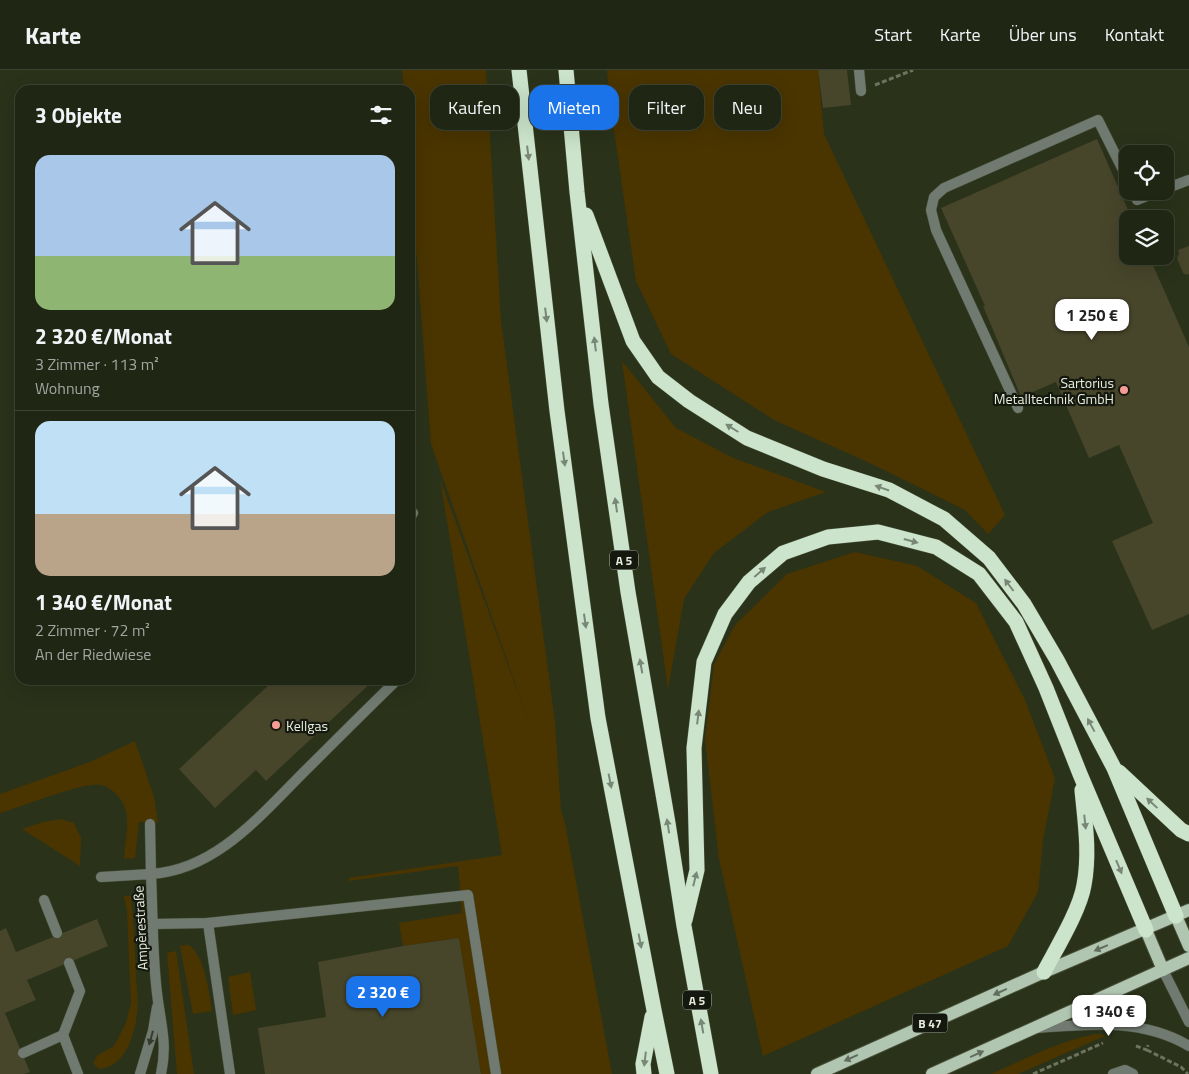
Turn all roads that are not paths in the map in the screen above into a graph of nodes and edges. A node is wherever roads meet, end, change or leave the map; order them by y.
1 (519, 70) edge
2 (566, 70) edge
3 (859, 70) edge
4 (861, 91) road end
5 (1119, 162) edge
6 (1189, 180) edge
7 (1174, 186) edge
8 (577, 192) junction
9 (1018, 408) dead end
10 (392, 685) edge
11 (1114, 768) junction
12 (1080, 774) junction
13 (150, 824) dead end
14 (1189, 834) edge
15 (151, 874) junction
16 (101, 876) dead end
17 (44, 900) dead end
18 (1182, 913) edge
19 (208, 923) junction
20 (153, 924) junction
21 (684, 926) junction
22 (1146, 930) junction
23 (57, 933) dead end
24 (1189, 946) edge
25 (1189, 958) edge
26 (69, 964) dead end
27 (1163, 970) junction
28 (1044, 972) junction
29 (158, 1001) junction
30 (654, 1010) junction
31 (1189, 1022) edge
32 (1031, 1029) junction
33 (63, 1035) junction
34 (1189, 1046) edge
35 (23, 1053) dead end
36 (78, 1074) edge
37 (140, 1074) edge
38 (161, 1074) edge
39 (230, 1074) edge
40 (496, 1074) edge
41 (644, 1074) edge
42 (667, 1074) edge
43 (711, 1074) edge
44 (816, 1074) edge
45 (932, 1074) edge
46 (1113, 1074) edge
47 (1133, 1074) edge

1 -> 30 highway
2 - 8 highway, A 5
3 - 4 street
5 - 9 street
6 - 7 street
11 -> 8 highway
21 -> 8 highway, A 5
10 - 15 street
14 -> 11 highway
11 - 18 highway
21 -> 12 highway
12 -> 22 highway
12 -> 28 highway
13 - 15 street
15 - 16 street, Ampèrestraße
15 - 20 street, Ampèrestraße
17 - 23 street
18 - 22 main road, B 47
18 - 24 main road
19 - 20 street
19 - 39 street
19 - 40 street
20 - 29 street, Ampèrestraße
43 -> 21 highway, A 5
22 - 27 main road
22 -> 28 main road, B 47
25 - 27 main road
26 - 33 street
27 - 31 street
27 - 32 main road
28 -> 44 main road, B 47
29 -> 37 street, Ampèrestraße
29 - 38 street, Ampèrestraße
30 -> 41 highway
30 - 42 highway
32 - 34 street
45 -> 32 main road
33 - 35 street
33 - 36 street
46 - 47 street

